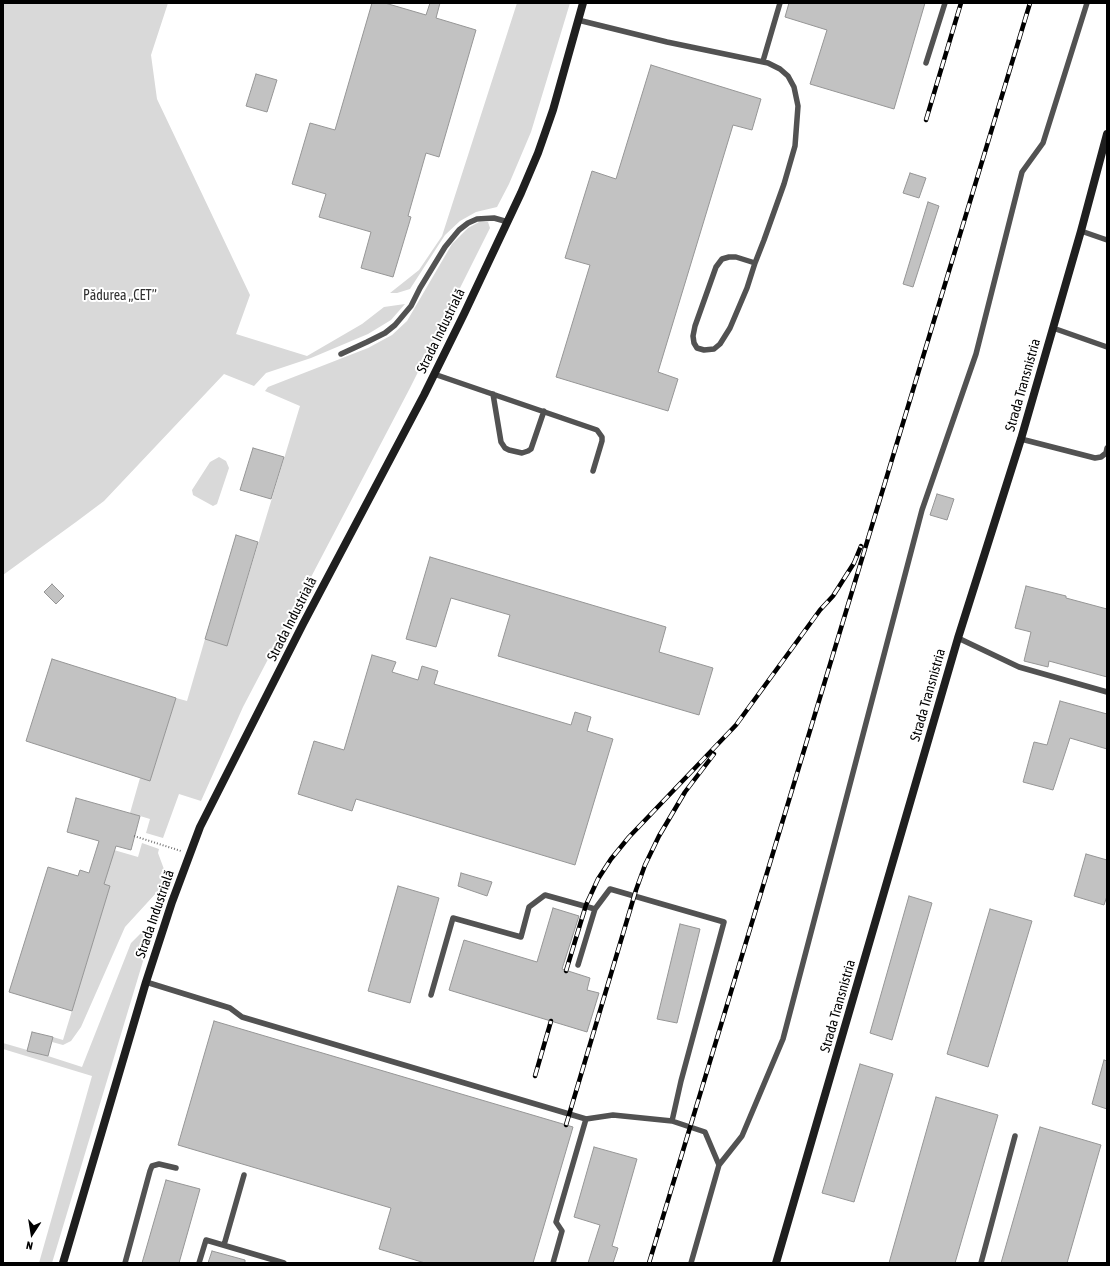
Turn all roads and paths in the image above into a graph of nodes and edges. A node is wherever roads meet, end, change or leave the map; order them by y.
1 (583, 3) edge
2 (780, 3) edge
3 (945, 3) edge
4 (1087, 3) edge
5 (578, 20) junction
6 (763, 61) junction
7 (926, 63) dead end
8 (1107, 134) edge
9 (508, 222) junction
10 (1081, 231) junction
11 (1107, 240) edge
12 (756, 263) junction
13 (1053, 328) junction
14 (1107, 347) edge
15 (341, 354) dead end
16 (434, 374) junction
17 (493, 394) junction
18 (544, 411) junction
19 (1021, 439) junction
20 (1107, 448) edge
21 (593, 471) dead end
22 (958, 638) junction
23 (1107, 692) edge
24 (134, 836) dead end
25 (190, 854) junction
26 (596, 909) junction
27 (578, 965) dead end
28 (146, 982) junction
29 (431, 995) dead end
30 (586, 1119) junction
31 (672, 1121) junction
32 (1015, 1136) dead end
33 (719, 1165) junction
34 (176, 1168) dead end
35 (244, 1175) dead end
36 (224, 1245) junction
37 (63, 1263) edge
38 (126, 1263) edge
39 (199, 1263) edge
40 (284, 1263) edge
41 (553, 1263) edge
42 (691, 1263) edge
43 (776, 1263) edge
44 (981, 1263) edge

1 - 5 street, Strada Industrială
2 - 6 lane
3 - 7 lane
4 - 33 lane
5 - 6 lane
5 - 9 street, Strada Industrială
6 - 12 lane
8 - 10 street, Strada Transnistria
9 - 15 lane
9 - 16 street, Strada Industrială
10 - 11 lane
10 - 13 street, Strada Transnistria
12 - 12 lane
13 - 14 lane
13 - 19 street, Strada Transnistria
16 - 17 lane
16 - 25 street, Strada Industrială
17 - 18 lane
17 - 18 lane
18 - 21 lane
19 - 20 lane
19 - 22 street, Strada Transnistria
22 - 23 lane
22 - 43 street, Strada Transnistria
24 - 25 path
25 - 28 street, Strada Industrială
26 - 27 lane
26 - 29 lane
26 - 31 lane
28 - 30 lane
28 - 37 street, Strada Industrială
30 - 31 lane
30 - 41 lane
31 - 33 lane
32 - 44 lane
33 - 42 lane
34 - 38 lane
35 - 36 lane
36 - 39 lane
36 - 40 lane

